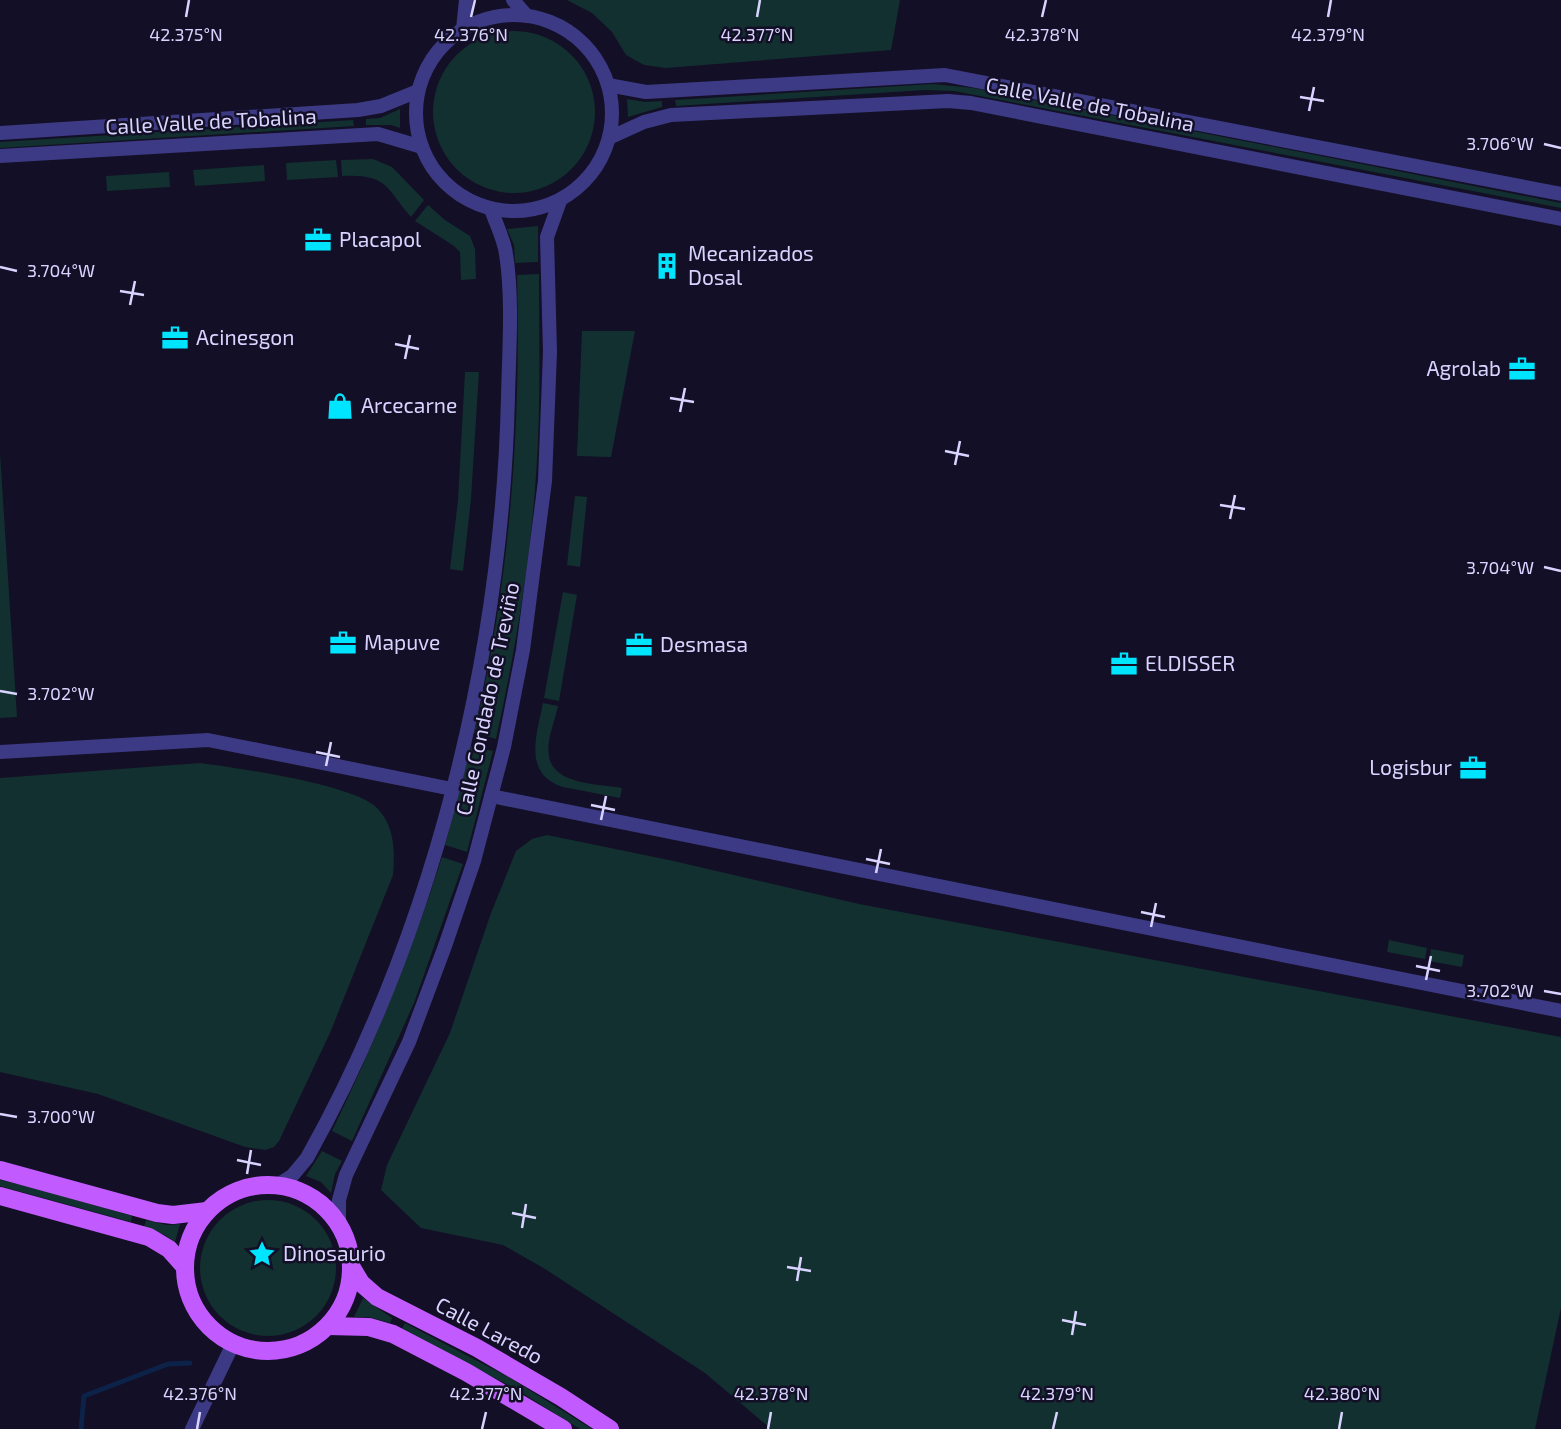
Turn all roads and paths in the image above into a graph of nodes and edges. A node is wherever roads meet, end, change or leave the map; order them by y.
1 (466, 0) edge
2 (513, 0) edge
3 (527, 16) junction
4 (463, 29) junction
5 (608, 85) junction
6 (418, 91) junction
7 (0, 133) edge
8 (609, 138) junction
9 (422, 147) junction
10 (0, 156) edge
11 (1561, 194) edge
12 (560, 201) junction
13 (491, 209) junction
14 (1561, 219) edge
15 (0, 752) edge
16 (452, 789) junction
17 (491, 796) junction
18 (1561, 1011) edge
19 (0, 1170) edge
20 (278, 1185) junction
21 (0, 1196) edge
22 (208, 1211) junction
23 (339, 1224) junction
24 (185, 1267) junction
25 (352, 1268) junction
26 (328, 1325) junction
27 (233, 1344) junction
28 (192, 1429) edge
29 (563, 1429) edge
30 (610, 1429) edge

1 - 4 street
2 - 3 street
3 - 4 street
3 - 5 street
4 - 6 street
5 - 8 street
5 - 11 street, Calle Valle de Tobalina
6 - 7 street, Calle Valle de Tobalina
6 - 9 street
8 - 12 street
8 - 14 street, Calle Valle de Tobalina
9 - 10 street, Calle Valle de Tobalina
9 - 13 street
12 - 13 street
12 - 17 street, Calle Condado de Treviño
13 - 16 street, Calle Condado de Treviño
15 - 16 street
16 - 20 street, Calle Condado de Treviño
17 - 18 street
17 - 23 street, Calle Condado de Treviño
19 - 22 main road
20 - 22 main road
20 - 23 main road
21 - 24 main road
22 - 24 main road
23 - 25 main road
24 - 27 main road
25 - 26 main road
25 - 30 main road, Calle Laredo
26 - 27 main road
26 - 29 main road
27 - 28 street

